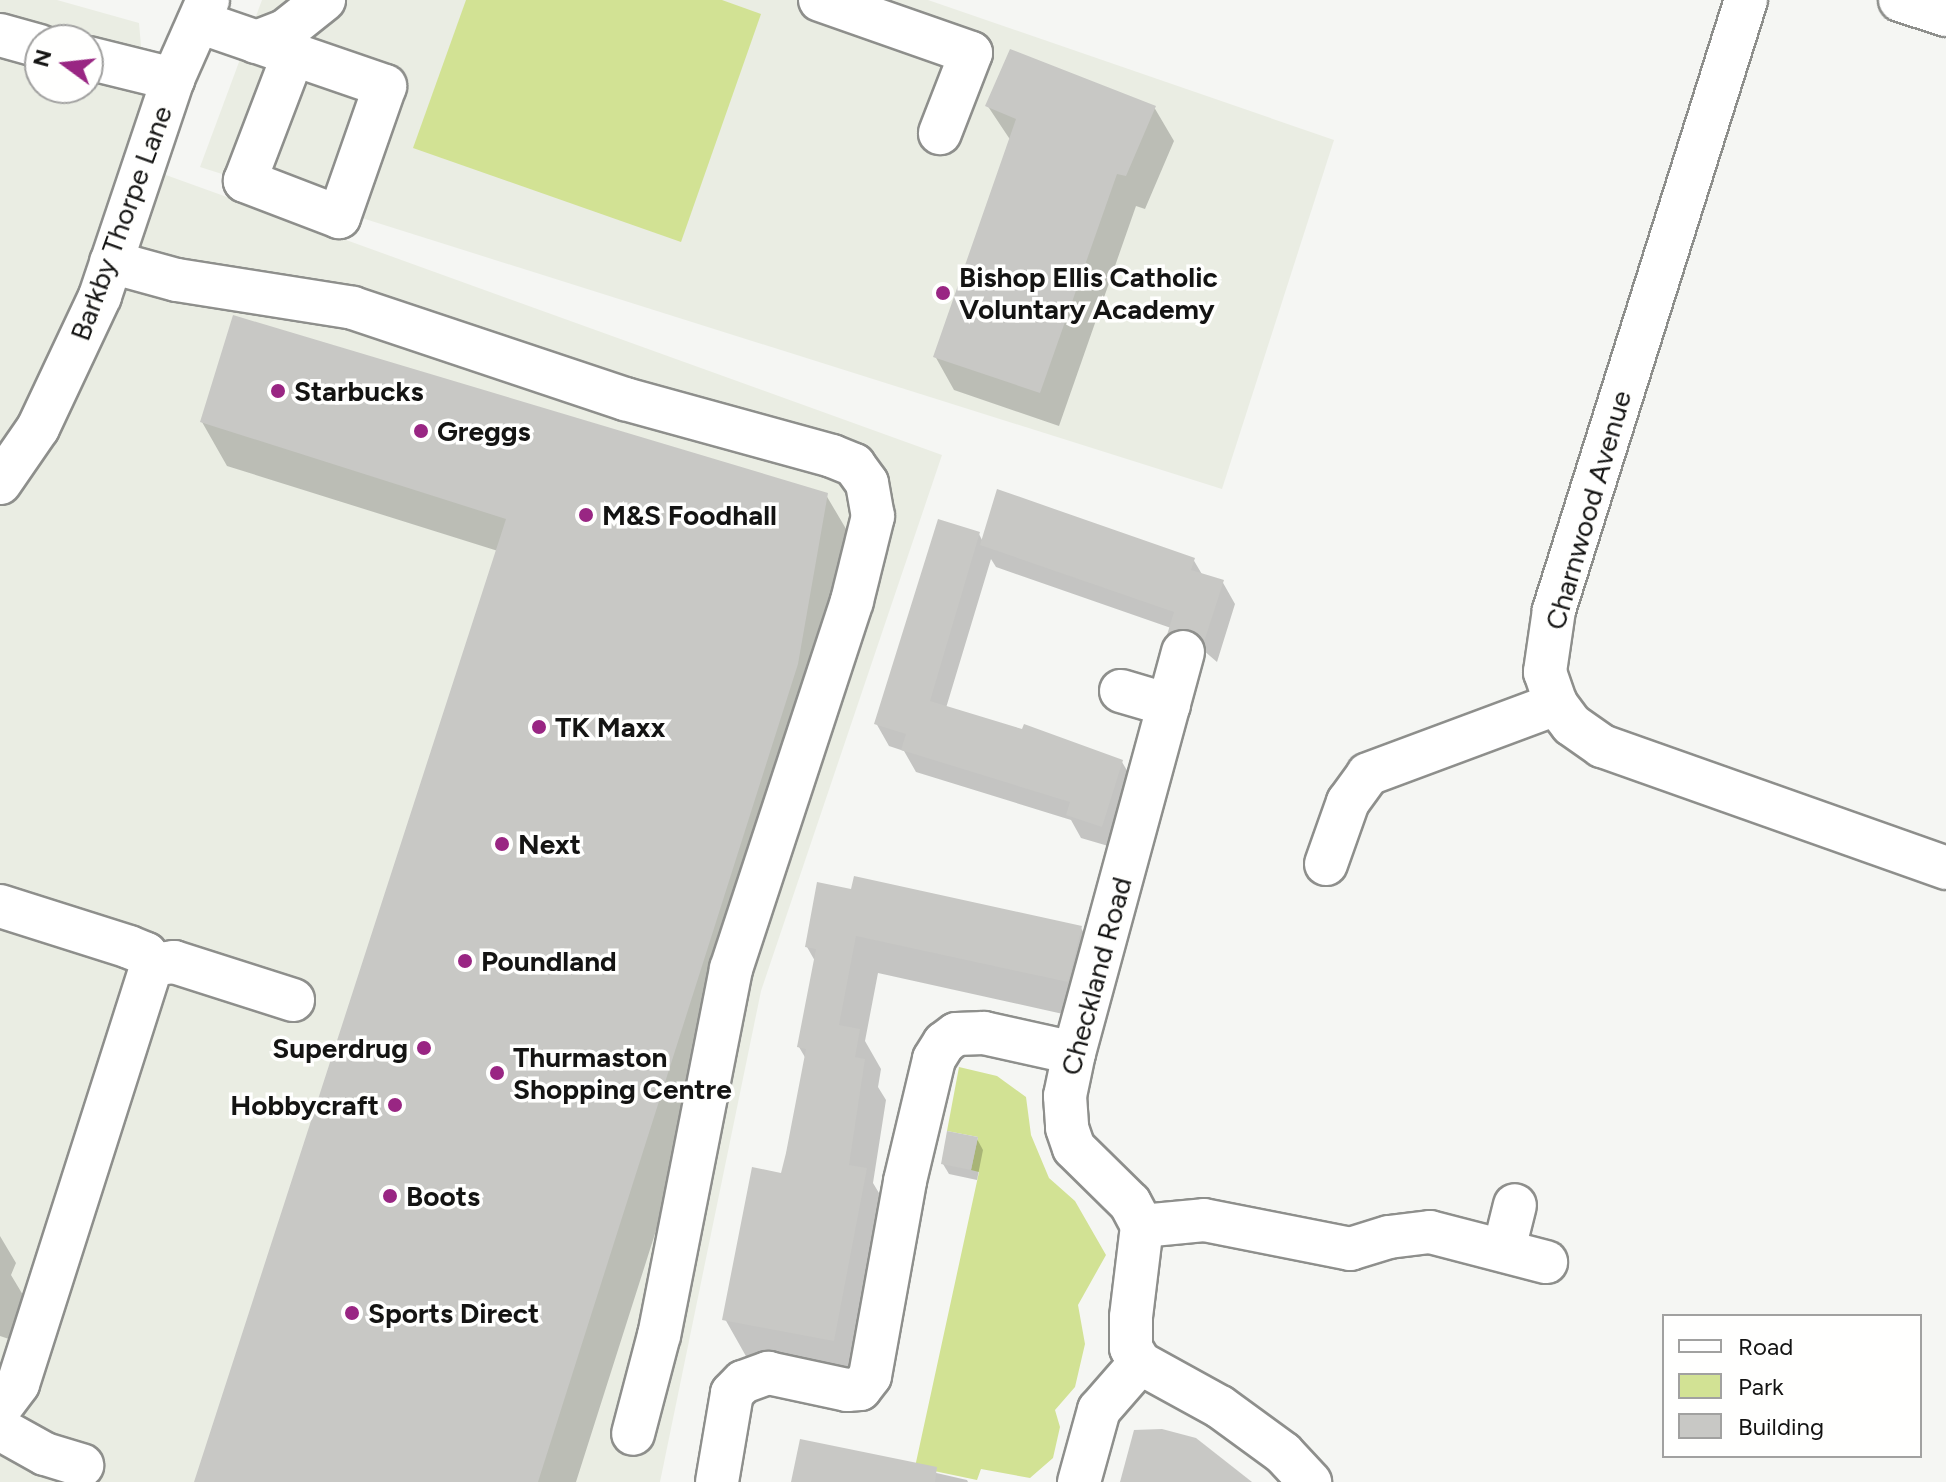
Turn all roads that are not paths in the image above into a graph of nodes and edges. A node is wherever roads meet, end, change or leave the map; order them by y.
1 (324, 0) edge
2 (820, 0) edge
3 (1746, 0) edge
4 (1900, 0) edge
5 (204, 11) edge
6 (1946, 15) edge
7 (0, 35) edge
8 (24, 42) edge
9 (104, 62) edge
10 (173, 79) junction
11 (940, 133) dead end
12 (111, 262) junction
13 (0, 483) edge
14 (1183, 652) dead end
15 (1121, 691) dead end
16 (1556, 704) junction
17 (1169, 705) junction
18 (1326, 864) dead end
19 (1946, 868) edge
20 (0, 906) edge
21 (152, 965) junction
22 (293, 1000) dead end
23 (1074, 1053) junction
24 (1515, 1205) dead end
25 (1142, 1226) junction
26 (1504, 1249) junction
27 (1546, 1262) dead end
28 (1140, 1363) junction
29 (0, 1408) edge
30 (0, 1429) edge
31 (633, 1434) dead end
32 (82, 1465) dead end
33 (717, 1482) edge
34 (1079, 1482) edge
35 (1310, 1482) edge

1 - 5 street
2 - 11 street
3 - 16 street, Charnwood Avenue
4 - 6 street
5 - 10 street, Barkby Thorpe Lane
7 - 8 street
9 - 10 street
10 - 12 street, Barkby Thorpe Lane
12 - 13 street, Barkby Thorpe Lane
12 - 31 street
14 - 17 street, Checkland Road
15 - 17 street
16 - 18 street
16 - 19 street, Charnwood Avenue
17 - 23 street, Checkland Road
20 - 21 street
21 - 22 street
21 - 29 street
23 - 25 street, Checkland Road
23 - 33 street
24 - 26 street
25 - 26 street
25 - 28 street
26 - 27 street
28 - 34 street
28 - 35 street
30 - 32 street

